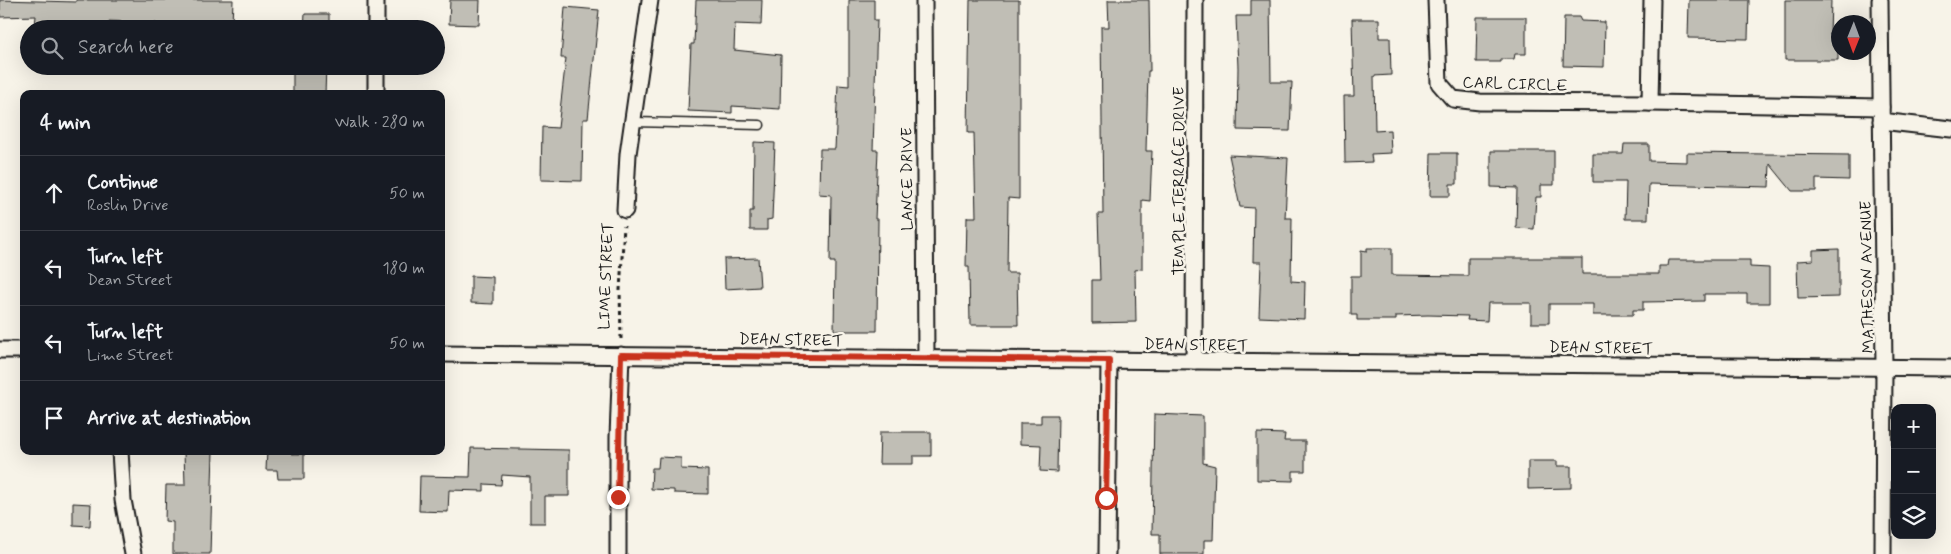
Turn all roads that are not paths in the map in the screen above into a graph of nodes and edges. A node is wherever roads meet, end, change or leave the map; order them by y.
1 (376, 0) edge
2 (650, 0) edge
3 (924, 0) edge
4 (1195, 0) edge
5 (1436, 0) edge
6 (1652, 0) edge
7 (1880, 0) edge
8 (376, 20) edge
9 (376, 75) edge
10 (376, 90) edge
11 (1650, 103) junction
12 (1881, 114) junction
13 (633, 122) junction
14 (760, 125) dead end
15 (1951, 129) edge
16 (625, 210) road end
17 (0, 350) edge
18 (20, 350) edge
19 (445, 354) edge
20 (621, 355) junction
21 (926, 358) junction
22 (1109, 360) junction
23 (1194, 361) junction
24 (1884, 367) junction
25 (1951, 368) edge
26 (120, 455) edge
27 (133, 554) edge
28 (618, 554) edge
29 (1107, 554) edge
30 (1883, 554) edge

1 - 8 street
2 - 13 street, LIME STREET
3 - 21 street, LANCE DRIVE
4 - 23 street, TEMPLE TERRACE DRIVE
5 - 11 street, CARL CIRCLE
6 - 11 street
7 - 12 street, MATHESON AVENUE
9 - 10 street
11 - 12 street, CARL CIRCLE
12 - 15 street, CARL CIRCLE
12 - 24 street, MATHESON AVENUE
13 - 14 lane
13 - 16 street, LIME STREET
17 - 18 street
19 - 20 street, DEAN STREET
20 - 21 street, DEAN STREET
20 - 28 street
21 - 22 street, DEAN STREET
22 - 23 street, DEAN STREET
22 - 29 street
23 - 24 street, DEAN STREET
24 - 25 street, DEAN STREET
24 - 30 street, MATHESON AVENUE
26 - 27 street

